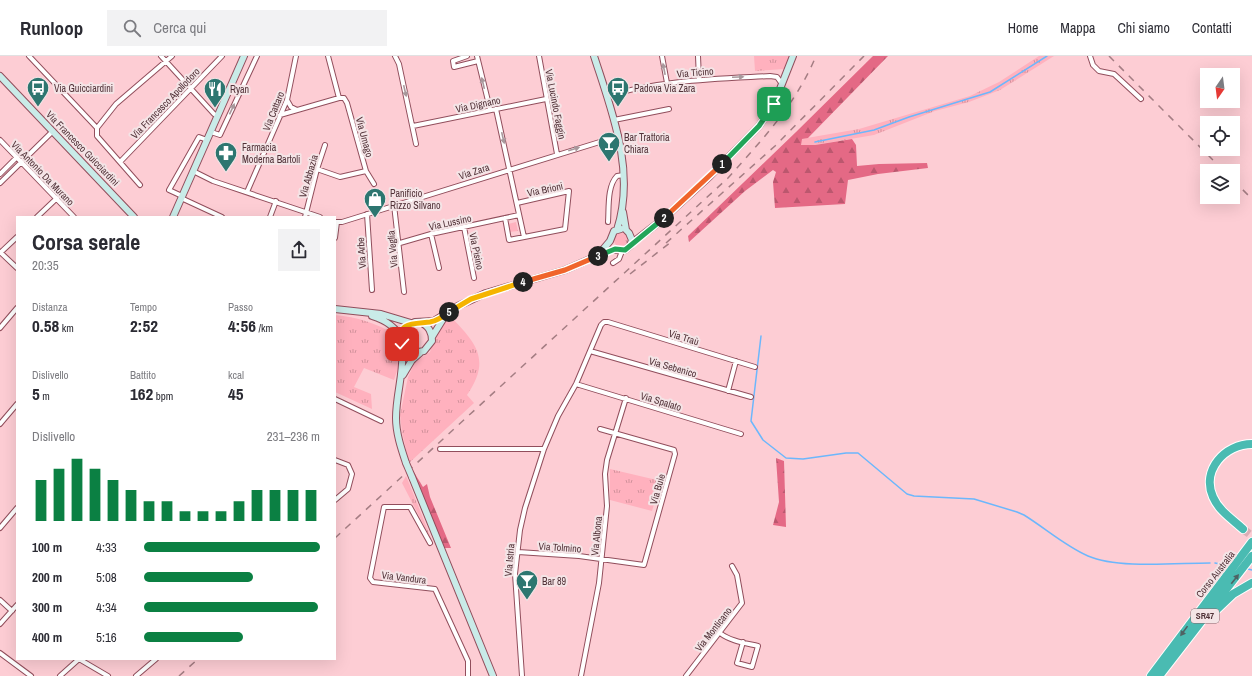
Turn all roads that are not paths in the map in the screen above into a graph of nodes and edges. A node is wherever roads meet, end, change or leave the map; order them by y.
1 (29, 56) edge
2 (161, 56) edge
3 (172, 56) edge
4 (222, 56) edge
5 (244, 56) edge
6 (257, 56) edge
7 (296, 56) edge
8 (328, 56) edge
9 (395, 56) edge
10 (467, 56) edge
11 (539, 56) edge
12 (594, 56) edge
13 (662, 56) edge
14 (698, 56) edge
15 (793, 56) edge
16 (1090, 56) edge
17 (477, 58) edge
18 (166, 61) junction
19 (0, 76) edge
20 (699, 79) junction
21 (667, 83) junction
22 (782, 84) junction
23 (190, 88) junction
24 (607, 96) junction
25 (339, 98) junction
26 (546, 99) junction
27 (1141, 99) dead end
28 (287, 100) junction
29 (490, 109) junction
30 (496, 109) junction
31 (668, 109) dead end
32 (297, 110) junction
33 (280, 115) junction
34 (218, 116) junction
35 (614, 120) junction
36 (413, 126) junction
37 (97, 128) junction
38 (53, 131) junction
39 (211, 132) junction
40 (619, 136) junction
41 (0, 140) edge
42 (207, 140) junction
43 (416, 144) dead end
44 (325, 145) dead end
45 (558, 154) junction
46 (17, 157) junction
47 (20, 161) junction
48 (121, 161) junction
49 (510, 168) junction
50 (317, 169) junction
51 (193, 171) junction
52 (366, 171) junction
53 (0, 174) edge
54 (624, 175) junction
55 (0, 183) edge
56 (374, 184) dead end
57 (140, 185) dead end
58 (247, 192) junction
59 (181, 197) junction
60 (56, 198) junction
61 (276, 202) junction
62 (517, 203) junction
63 (394, 205) junction
64 (306, 212) junction
65 (623, 212) junction
66 (367, 214) junction
67 (519, 215) junction
68 (38, 216) edge
69 (73, 216) edge
70 (133, 216) edge
71 (173, 216) edge
72 (220, 216) edge
73 (270, 216) edge
74 (305, 216) edge
75 (317, 216) edge
76 (505, 218) junction
77 (336, 222) edge
78 (608, 222) dead end
79 (464, 227) junction
80 (617, 230) junction
81 (648, 230) junction
82 (628, 232) junction
83 (431, 234) junction
84 (524, 237) junction
85 (16, 238) edge
86 (610, 241) junction
87 (400, 243) junction
88 (631, 244) junction
89 (615, 249) junction
90 (622, 251) junction
91 (0, 253) edge
92 (598, 255) junction
93 (613, 263) dead end
94 (16, 267) edge
95 (439, 268) dead end
96 (474, 278) dead end
97 (372, 290) dead end
98 (404, 292) dead end
99 (16, 309) edge
100 (336, 309) edge
101 (357, 310) junction
102 (447, 314) junction
103 (420, 322) junction
104 (608, 322) joint
105 (411, 323) junction
106 (0, 328) edge
107 (432, 336) junction
108 (402, 342) junction
109 (590, 351) junction
110 (420, 353) junction
111 (736, 361) junction
112 (755, 367) dead end
113 (401, 380) junction
114 (576, 384) junction
115 (728, 391) junction
116 (750, 397) dead end
117 (626, 398) junction
118 (336, 399) edge
119 (16, 405) edge
120 (381, 421) dead end
121 (0, 424) edge
122 (600, 429) dead end
123 (616, 434) junction
124 (741, 434) dead end
125 (1252, 444) edge
126 (440, 449) dead end
127 (544, 449) junction
128 (336, 460) edge
129 (336, 499) edge
130 (16, 509) edge
131 (0, 528) edge
132 (1242, 529) tunnel mouth
133 (1252, 537) edge
134 (1252, 542) edge
135 (430, 543) dead end
136 (518, 552) junction
137 (1252, 556) edge
138 (602, 559) junction
139 (732, 566) dead end
140 (1252, 583) edge
141 (1216, 588) junction
142 (0, 600) edge
143 (16, 606) edge
144 (12, 611) junction
145 (0, 624) edge
146 (720, 633) junction
147 (1190, 635) junction
148 (743, 642) junction
149 (0, 653) edge
150 (78, 660) edge
151 (81, 660) edge
152 (155, 660) edge
153 (31, 676) edge
154 (60, 676) edge
155 (108, 676) edge
156 (136, 676) edge
157 (468, 676) edge
158 (493, 676) edge
159 (522, 676) edge
160 (581, 676) edge
161 (686, 676) edge
162 (1151, 676) edge
163 (1159, 676) edge

1 - 37 street
2 - 18 street
3 - 18 street
4 - 23 street, Via Francesco Apollodoro
5 - 34 main road
39 -> 6 street
7 - 28 street, Via Cattaro
8 - 25 street
9 -> 36 street
10 - 17 street
11 - 26 street, Via Lucindo Faggin
12 - 24 main road
21 -> 13 street
14 - 20 street
15 - 22 main road
16 - 27 street
29 -> 17 street
18 - 23 street
18 - 37 street
19 - 38 main road, Via Francesco Guicciardini
20 - 21 street, Via Ticino
20 -> 22 street, Via Ticino
21 - 24 street, Via Ticino
22 - 81 main road
23 - 34 street
23 - 48 street, Via Francesco Apollodoro
24 - 35 main road
25 - 32 street
25 - 52 street, Via Umago
26 - 30 street, Via Dignano
26 - 45 street, Via Lucindo Faggin
28 - 32 street
28 - 33 street, Via Cattaro
29 - 30 street, Via Dignano
29 - 36 street, Via Dignano
30 -> 49 street
31 - 35 street
32 - 33 street
33 - 58 street, Via Cattaro
34 - 39 main road
35 - 40 main road
36 - 43 street
37 - 48 street
38 - 47 street
38 - 70 main road, Via Francesco Guicciardini
39 - 42 main road
45 -> 40 street, Via Zara
40 - 54 main road
41 - 46 street, Via Antonio Da Murano
42 - 51 main road
42 - 59 street
44 - 50 street, Via Abbazia
45 - 49 street, Via Zara
46 - 47 street, Via Antonio Da Murano
46 - 53 street
47 - 55 street
47 - 60 street, Via Antonio Da Murano
48 - 57 street
49 - 62 street
49 - 63 street, Via Zara
50 - 52 street
50 - 64 street, Via Abbazia
51 - 58 street
51 - 59 main road
52 - 56 street, Via Umago
54 - 65 main road
54 - 78 street
58 - 61 street
59 - 71 main road
59 - 72 street
60 - 68 street
60 - 69 street, Via Antonio Da Murano
61 - 64 street
61 - 73 street
62 - 67 street
62 - 84 street, Via Brioni
63 - 66 street, Via Zara
63 - 87 street, Via Veglia
64 - 74 street, Via Abbazia
64 - 75 street
65 - 80 main road
65 - 82 main road
66 - 77 street, Via Zara
66 - 97 street, Via Arbe
67 - 76 street, Via Lussino
67 - 84 street
76 - 79 street, Via Lussino
76 - 84 street
79 - 83 street, Via Lussino
79 - 96 street, Via Pisino
80 - 82 main road
80 - 86 main road
81 - 82 main road
81 - 88 main road
82 - 88 main road
83 - 87 street, Via Lussino
83 - 95 street
85 - 91 street
86 - 89 main road
86 - 92 main road
87 - 98 street, Via Veglia
88 - 90 main road
89 - 90 main road
89 - 92 main road
90 - 93 street
91 - 94 street
92 - 102 main road
99 - 106 street
100 - 101 main road
101 - 105 main road
101 - 108 main road
102 - 103 main road
102 - 107 main road
103 - 105 main road
103 - 107 main road
104 - 109 street, Via Istria
104 - 111 street, Via Traù
105 - 108 main road
107 - 110 main road
108 - 110 main road
108 - 113 main road
109 - 114 street, Via Istria
109 - 115 street, Via Sebenico
110 - 113 main road
111 - 112 street, Via Traù
111 - 115 street
113 - 158 main road, bridge
114 - 117 street, Via Spalato
114 - 127 street, Via Istria
115 - 116 street, Via Sebenico
117 - 123 street, Via Albona
117 - 124 street, Via Spalato
118 - 120 street
119 - 121 street
122 - 123 street, Via Buie
123 - 138 street, Via Albona
123 - 138 street, Via Buie
125 - 132 highway
126 - 127 street
127 - 136 street, Via Istria
128 - 129 street
130 - 131 street
133 - 141 highway
134 - 141 highway, Corso Australia / SR47
135 - 157 street, Via Vandura
136 - 138 street, Via Tolmino
136 - 159 street, Via Istria
147 -> 137 highway, Corso Australia / SR47
138 - 160 street, Via Albona
139 - 146 street, Via Monticano
140 - 147 highway
141 -> 162 highway, Corso Australia / SR47
142 - 144 street
143 - 144 street
144 - 145 street
146 - 148 street
146 - 161 street, Via Monticano
147 - 163 highway, Corso Australia / SR47
148 - 148 street
149 - 153 street
150 - 154 street
151 - 155 street
152 - 156 street

